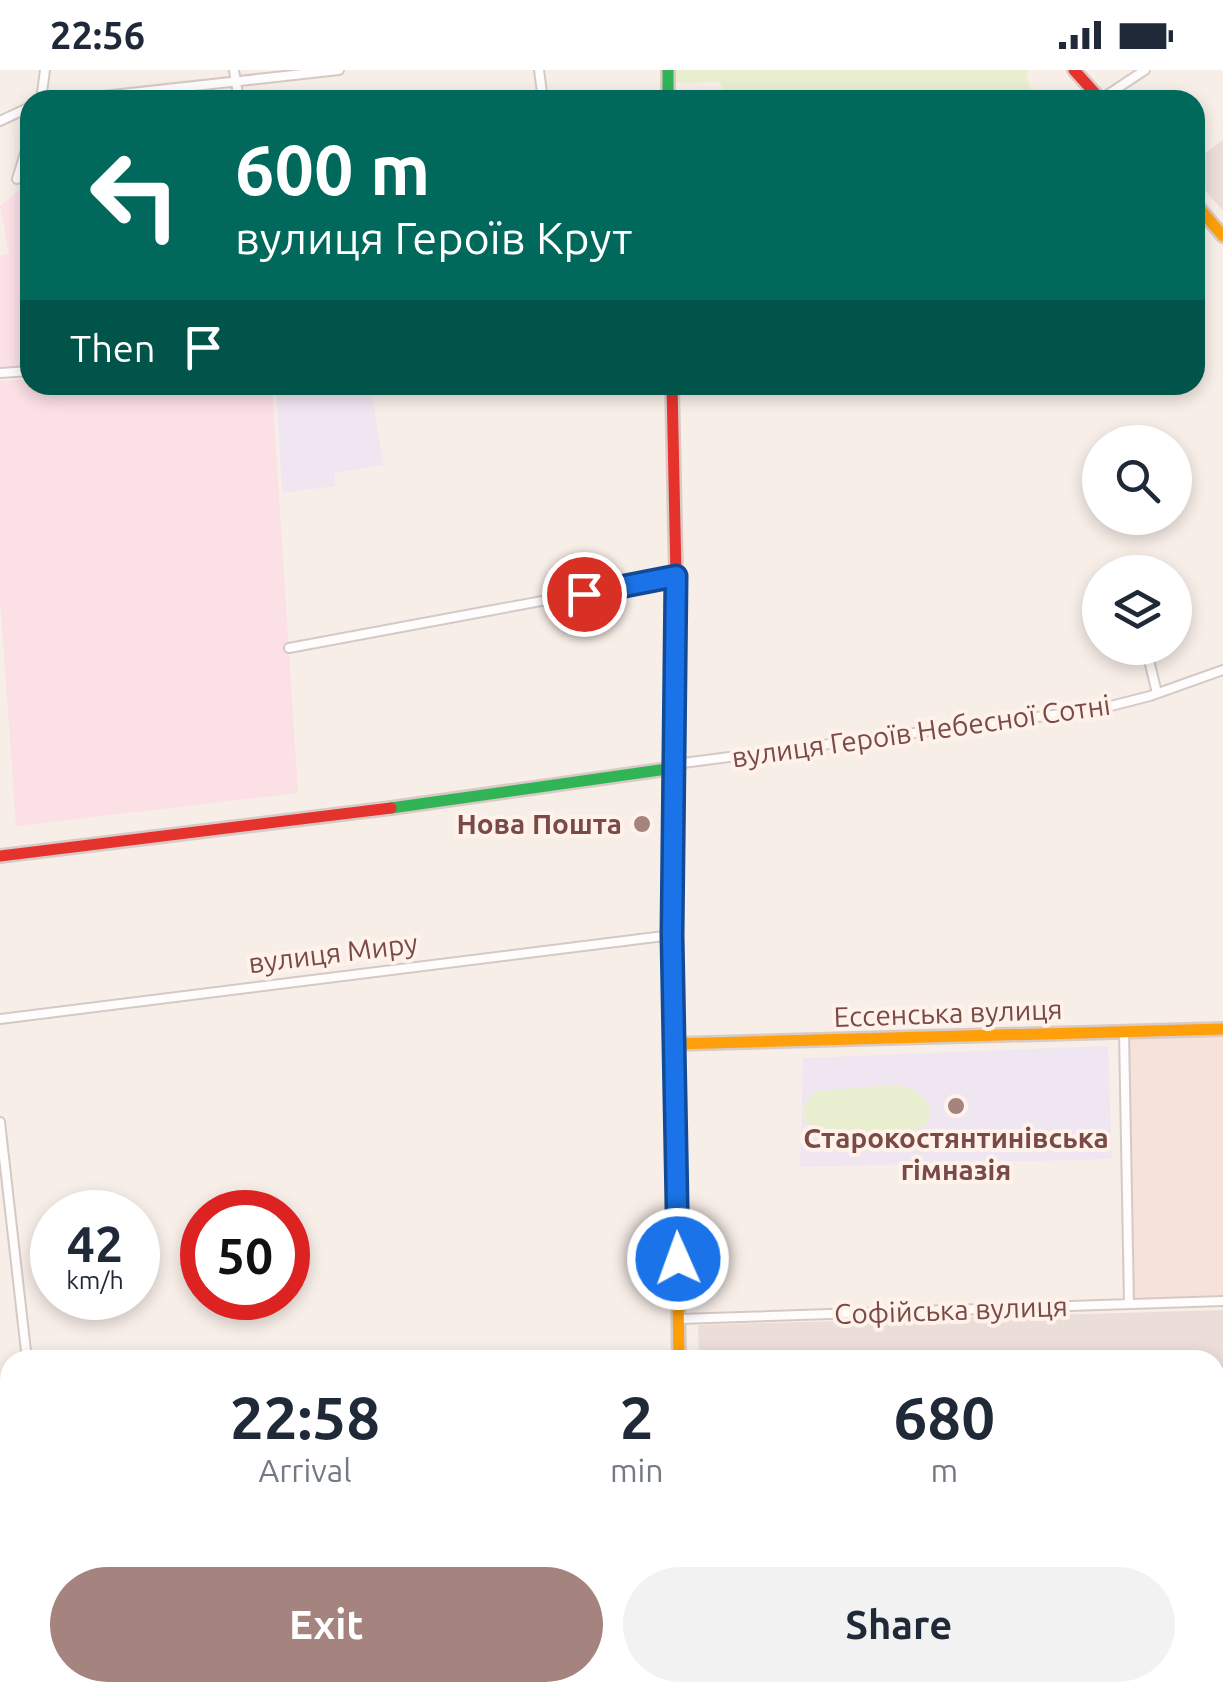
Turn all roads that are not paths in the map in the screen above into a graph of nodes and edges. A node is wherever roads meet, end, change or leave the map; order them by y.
1 (234, 70) edge
2 (339, 70) edge
3 (1074, 70) edge
4 (1145, 70) edge
5 (326, 71) edge
6 (237, 82) junction
7 (162, 90) edge
8 (238, 90) edge
9 (1092, 90) edge
10 (1116, 90) edge
11 (20, 169) edge
12 (17, 179) dead end
13 (1205, 215) edge
14 (1223, 236) edge
15 (672, 395) edge
16 (676, 576) junction
17 (289, 648) dead end
18 (1150, 665) edge
19 (1223, 670) edge
20 (1157, 693) junction
21 (674, 766) junction
22 (0, 856) edge
23 (672, 935) junction
24 (0, 1020) edge
25 (1223, 1028) edge
26 (1124, 1032) junction
27 (675, 1044) junction
28 (0, 1122) edge
29 (15, 1270) junction
30 (0, 1272) edge
31 (1223, 1300) edge
32 (1128, 1304) junction
33 (679, 1319) junction
34 (26, 1350) edge
35 (679, 1350) edge

1 - 6 street
2 - 5 street
3 - 9 street
4 - 10 street
5 - 6 street
6 - 7 street
6 - 8 street
11 - 12 street
13 - 14 street
15 - 16 street
16 - 17 street
16 - 21 street
18 - 20 street
19 - 20 street, вулиця Героїв Небесної Сотні
20 - 21 street, вулиця Героїв Небесної Сотні
21 - 22 street
21 - 23 street
23 - 24 street, вулиця Миру
23 - 27 street
25 - 26 street, Ессенська вулиця
26 - 27 street, Ессенська вулиця
26 - 32 street
27 - 33 street
28 - 29 street
29 - 30 street
29 - 34 street
31 - 32 street, Софійська вулиця
32 - 33 street, Софійська вулиця
33 - 35 street

